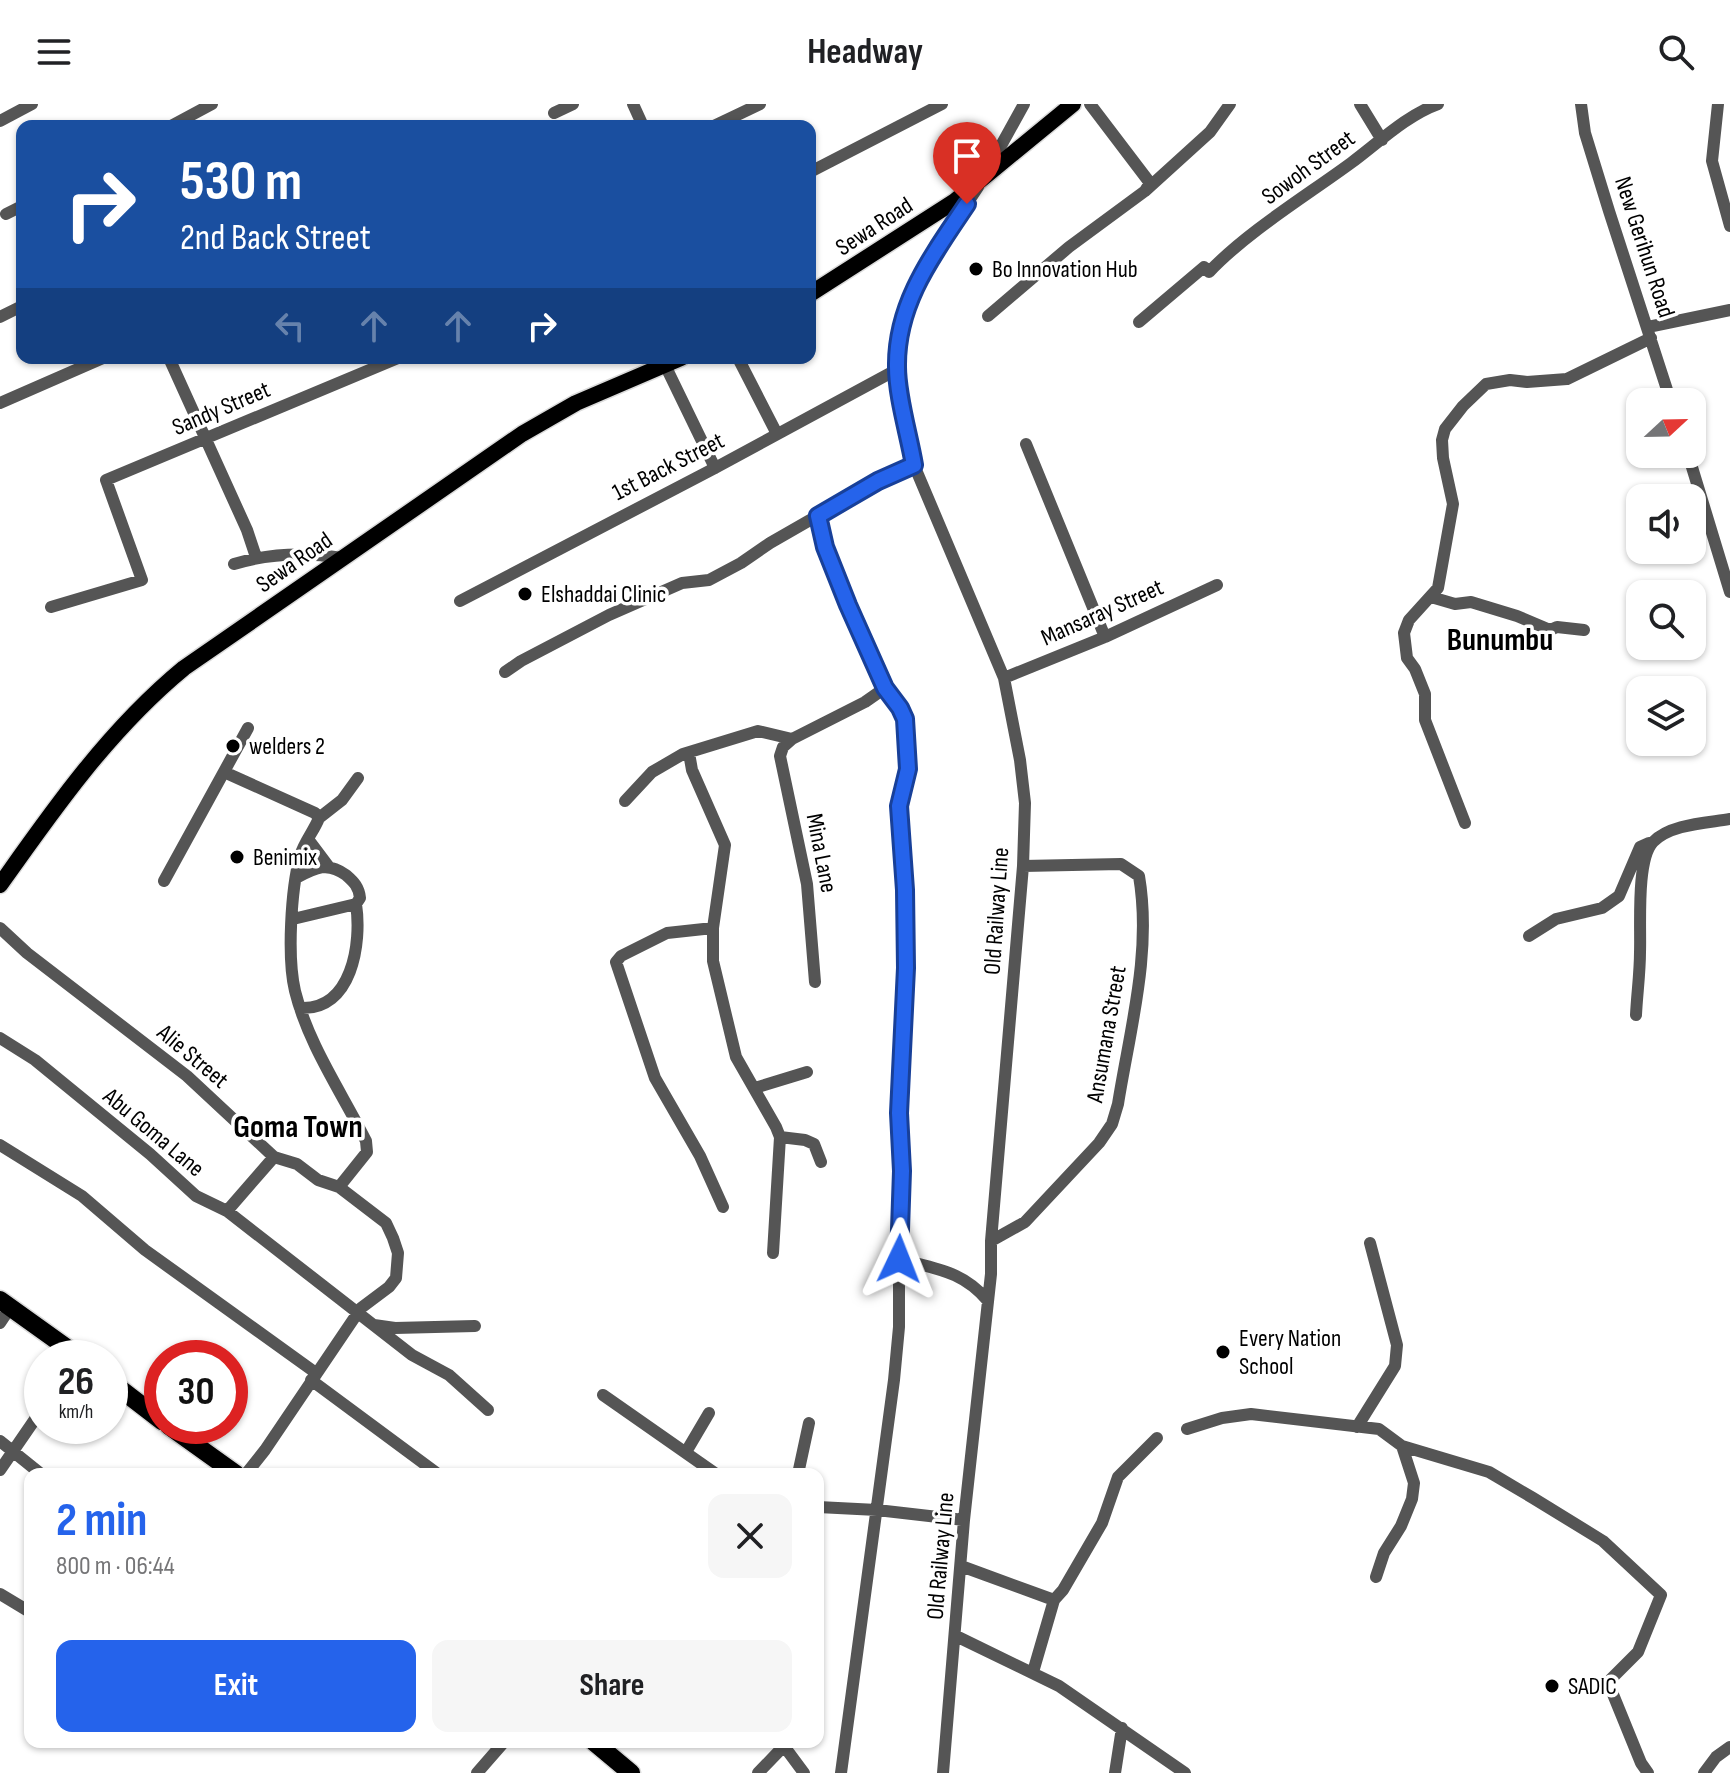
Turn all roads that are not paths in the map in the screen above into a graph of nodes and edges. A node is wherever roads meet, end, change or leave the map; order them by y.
1 (32, 104) edge
2 (212, 104) edge
3 (573, 104) edge
4 (760, 104) edge
5 (942, 104) edge
6 (1024, 104) edge
7 (1073, 104) edge
8 (1090, 104) edge
9 (1230, 104) edge
10 (1360, 104) edge
11 (1581, 104) edge
12 (1718, 104) edge
13 (1434, 105) edge
14 (554, 113) dead end
15 (182, 120) edge
16 (727, 120) edge
17 (0, 121) edge
18 (1382, 140) junction
19 (816, 169) edge
20 (1715, 176) junction
21 (1730, 176) edge
22 (982, 180) junction
23 (1145, 191) junction
24 (16, 209) edge
25 (6, 214) dead end
26 (1730, 226) edge
27 (816, 290) edge
28 (1730, 310) edge
29 (988, 316) dead end
30 (1139, 322) dead end
31 (1649, 332) junction
32 (89, 364) edge
33 (172, 364) edge
34 (384, 364) edge
35 (741, 364) edge
36 (665, 365) joint
37 (896, 370) junction
38 (1667, 388) edge
39 (0, 403) edge
40 (777, 434) junction
41 (206, 438) junction
42 (1026, 444) dead end
43 (914, 465) junction
44 (715, 468) junction
45 (1693, 468) edge
46 (818, 516) junction
47 (256, 557) junction
48 (342, 558) junction
49 (234, 564) dead end
50 (1727, 572) edge
51 (1217, 585) dead end
52 (1730, 592) edge
53 (1431, 597) junction
54 (460, 601) dead end
55 (51, 607) dead end
56 (1584, 630) dead end
57 (1105, 637) junction
58 (505, 672) dead end
59 (1004, 678) junction
60 (885, 688) junction
61 (248, 728) dead end
62 (792, 739) junction
63 (689, 753) junction
64 (224, 772) junction
65 (358, 778) dead end
66 (625, 801) dead end
67 (319, 818) junction
68 (1730, 819) edge
69 (1465, 823) dead end
70 (1662, 835) junction
71 (308, 839) junction
72 (1023, 866) junction
73 (329, 867) junction
74 (296, 878) junction
75 (164, 881) dead end
76 (0, 885) edge
77 (356, 904) junction
78 (293, 919) junction
79 (0, 928) edge
80 (713, 928) junction
81 (1529, 936) dead end
82 (815, 982) dead end
83 (300, 1008) junction
84 (1636, 1015) dead end
85 (0, 1038) edge
86 (807, 1072) dead end
87 (755, 1088) junction
88 (780, 1137) junction
89 (0, 1145) edge
90 (274, 1157) junction
91 (821, 1162) dead end
92 (339, 1187) junction
93 (723, 1207) dead end
94 (227, 1211) junction
95 (991, 1241) junction
96 (1370, 1243) dead end
97 (773, 1253) dead end
98 (899, 1259) junction
99 (988, 1301) junction
100 (3, 1311) edge
101 (356, 1314) junction
102 (370, 1325) junction
103 (475, 1326) dead end
104 (50, 1340) edge
105 (313, 1376) junction
106 (128, 1395) edge
107 (603, 1395) dead end
108 (144, 1407) edge
109 (488, 1410) dead end
110 (709, 1413) dead end
111 (809, 1423) dead end
112 (1357, 1427) junction
113 (1187, 1429) dead end
114 (24, 1434) edge
115 (1157, 1438) dead end
116 (0, 1441) edge
117 (194, 1444) edge
118 (1402, 1446) junction
119 (12, 1451) junction
120 (686, 1452) junction
121 (33, 1468) edge
122 (228, 1468) edge
123 (251, 1468) edge
124 (430, 1468) edge
125 (708, 1468) edge
126 (799, 1468) edge
127 (0, 1470) edge
128 (824, 1507) edge
129 (877, 1510) junction
130 (964, 1520) junction
131 (961, 1566) junction
132 (1376, 1577) dead end
133 (0, 1594) edge
134 (1054, 1600) junction
135 (24, 1608) edge
136 (956, 1636) junction
137 (1033, 1672) junction
138 (1122, 1728) junction
139 (1730, 1747) edge
140 (499, 1748) edge
141 (601, 1748) edge
142 (779, 1748) edge
143 (784, 1748) edge
144 (477, 1773) edge
145 (631, 1773) edge
146 (758, 1773) edge
147 (804, 1773) edge
148 (841, 1773) edge
149 (943, 1773) edge
150 (1115, 1773) edge
151 (1185, 1773) edge
152 (1648, 1773) edge
153 (1704, 1773) edge

1 - 17 street
2 - 15 street
3 - 14 street
4 - 16 street
5 - 19 street
6 - 22 street, Old Railway Line
7 - 22 main road, Sewa Road
8 - 23 street
9 - 23 street
10 - 18 street
11 - 31 street, New Gerihun Road
12 - 20 street
13 - 18 street, Sowoh Street
18 - 30 street, Sowoh Street
20 - 21 street
20 - 26 street
22 - 27 main road, Sewa Road
22 - 37 street, Old Railway Line
23 - 29 street
24 - 25 street
28 - 31 street
31 - 38 street, New Gerihun Road
31 - 53 street
32 - 39 street
33 - 41 street
34 - 41 street, Sandy Street
35 - 40 street
36 - 44 street
36 - 48 main road, Sewa Road
37 - 40 street, 1st Back Street
37 - 43 street, Old Railway Line
40 - 44 street, 1st Back Street
41 - 47 street
41 - 55 street, Sandy Street
42 - 57 street
43 - 46 street
43 - 59 street, Old Railway Line
44 - 54 street, 1st Back Street
45 - 50 street
46 - 58 street
46 - 60 street
47 - 48 street
47 - 49 street
48 - 76 main road, Sewa Road
50 - 52 street
51 - 57 street, Mansaray Street
53 - 56 street
53 - 69 street
57 - 59 street, Mansaray Street
59 - 72 street, Old Railway Line
60 - 62 street
60 - 98 street
61 - 64 street
62 - 63 street
62 - 82 street, Mina Lane
63 - 66 street
63 - 80 street
64 - 67 street
64 - 75 street
65 - 67 street
67 - 71 street
68 - 70 street
70 - 81 street
70 - 84 street
71 - 73 street
71 - 74 street
72 - 95 street, Old Railway Line
72 - 95 street, Ansumana Street
73 - 74 street
73 - 77 street
74 - 78 street
77 - 78 street
77 - 83 street
78 - 83 street
79 - 90 street, Alie Street
80 - 87 street
80 - 93 street
83 - 92 street
85 - 94 street, Abu Goma Lane
86 - 87 street
87 - 88 street
88 - 91 street
88 - 97 street
89 - 105 street
90 - 92 street, Alie Street
90 - 94 street
92 - 101 street, Alie Street
94 - 101 street, Abu Goma Lane
95 - 99 street, Old Railway Line
96 - 112 street
98 - 99 street
98 - 129 street
99 - 130 street, Old Railway Line
100 - 104 highway
101 - 102 street, Abu Goma Lane
101 - 105 street, Alie Street
102 - 103 street
102 - 109 street, Abu Goma Lane
105 - 123 street, Alie Street
105 - 124 street
106 - 108 highway
107 - 120 street
110 - 120 street
111 - 126 street
112 - 113 street
112 - 118 street
114 - 119 street
115 - 134 street
116 - 119 street
117 - 122 highway
118 - 132 street
118 - 152 street
119 - 121 street
119 - 127 street
120 - 125 street
128 - 129 street
129 - 130 street
129 - 148 street
130 - 131 street, Old Railway Line
131 - 134 street
131 - 136 street, Old Railway Line
133 - 135 street
134 - 137 street
136 - 137 street
136 - 149 street, Old Railway Line
137 - 138 street
138 - 150 street
138 - 151 street
139 - 153 street
140 - 144 street
141 - 145 highway
142 - 146 street
143 - 147 street

